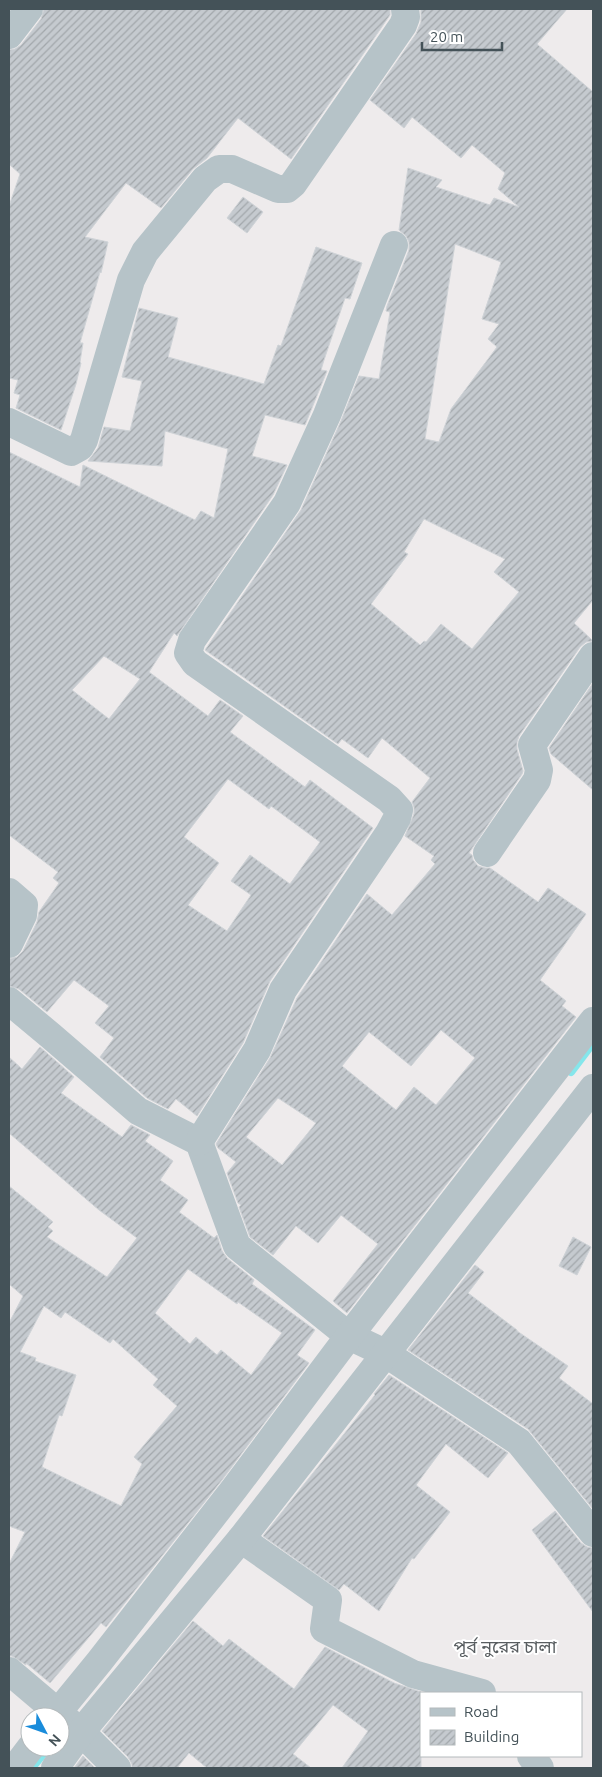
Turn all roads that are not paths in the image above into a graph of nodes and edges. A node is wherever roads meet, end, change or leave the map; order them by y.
1 (28, 9) edge
2 (405, 9) edge
3 (9, 35) edge
4 (394, 244) dead end
5 (9, 422) edge
6 (593, 656) edge
7 (487, 853) dead end
8 (9, 892) edge
9 (9, 944) edge
10 (9, 1001) edge
11 (593, 1021) edge
12 (593, 1088) edge
13 (199, 1142) junction
14 (349, 1336) junction
15 (385, 1353) junction
16 (593, 1534) edge
17 (240, 1539) junction
18 (9, 1671) edge
19 (478, 1692) edge
20 (48, 1707) edge
21 (62, 1707) edge
22 (70, 1724) edge
23 (81, 1732) junction
24 (23, 1757) edge
25 (532, 1757) edge
26 (15, 1768) edge
27 (55, 1768) edge
28 (117, 1768) edge
29 (540, 1768) edge

1 - 3 street
2 - 5 street
4 - 13 street
6 - 7 street
8 - 9 street
10 - 13 street
11 - 14 street
12 - 15 street
13 - 14 street
14 - 15 street
14 - 21 street
15 - 16 street
15 - 17 street
17 - 19 street
17 - 23 street
18 - 20 street
22 - 23 street
23 - 27 street
23 - 28 street
24 - 26 street
25 - 29 street

